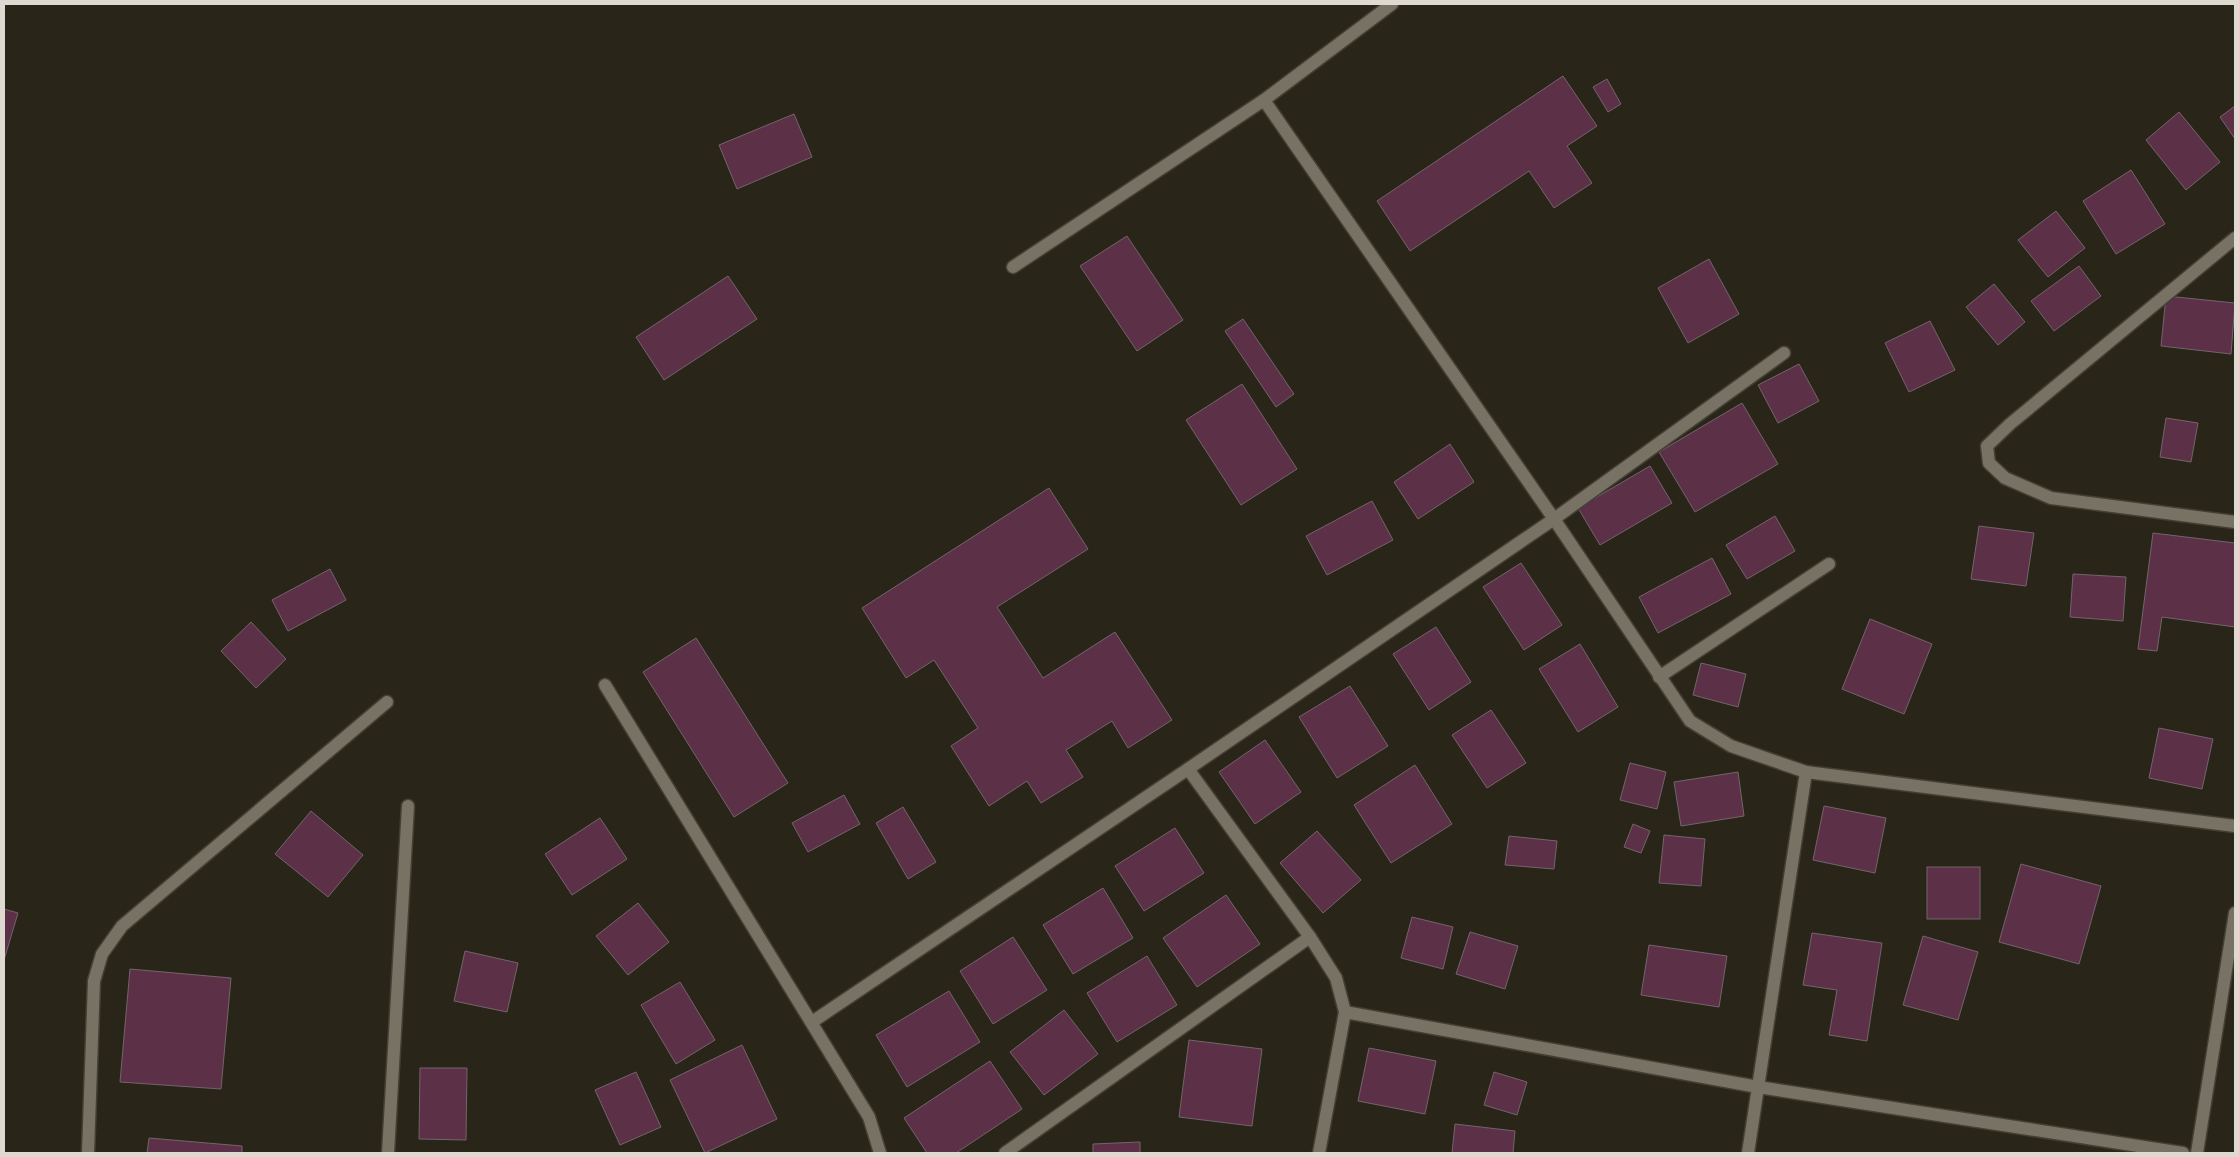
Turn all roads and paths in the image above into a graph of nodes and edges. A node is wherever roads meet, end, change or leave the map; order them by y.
1 (1392, 4) edge
2 (1264, 100) junction
3 (2235, 238) edge
4 (1012, 267) dead end
5 (1784, 353) dead end
6 (1554, 520) junction
7 (2235, 522) edge
8 (1829, 564) dead end
9 (1659, 677) junction
10 (606, 685) dead end
11 (387, 702) dead end
12 (1188, 770) junction
13 (1806, 772) junction
14 (408, 806) dead end
15 (2235, 826) edge
16 (2235, 912) edge
17 (1310, 937) junction
18 (1345, 1012) junction
19 (812, 1022) junction
20 (1758, 1087) junction
21 (881, 1152) edge
22 (88, 1153) edge
23 (388, 1153) edge
24 (1004, 1153) edge
25 (1319, 1153) edge
26 (1748, 1153) edge
27 (2183, 1153) edge
28 (2197, 1153) edge

1 - 2 street
2 - 4 street
2 - 6 street
3 - 7 street
5 - 6 street
6 - 9 street
6 - 12 street
8 - 9 street
9 - 13 street
10 - 19 street
11 - 22 street
12 - 17 street
12 - 19 street
13 - 15 street
13 - 20 street
14 - 23 street
16 - 28 street
17 - 18 street
17 - 24 street
18 - 20 street
18 - 25 street
19 - 21 street
20 - 26 street
20 - 27 street

